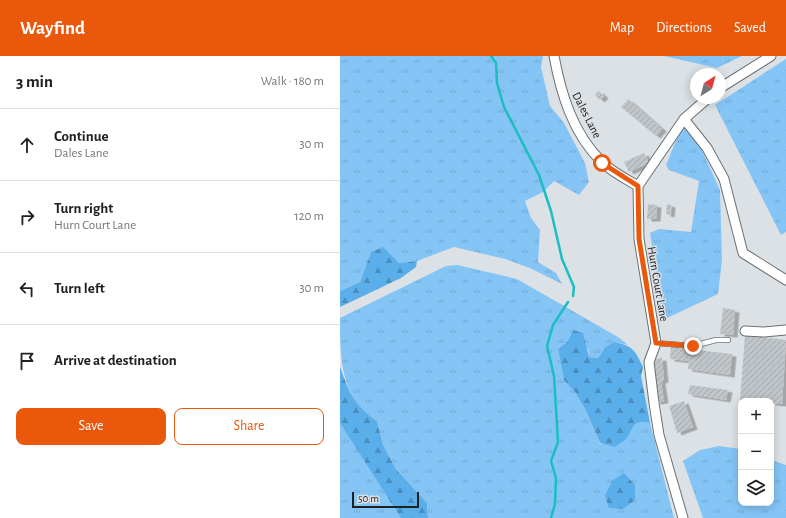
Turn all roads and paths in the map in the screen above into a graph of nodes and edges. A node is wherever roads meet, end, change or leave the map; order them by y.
1 (554, 56) edge
2 (771, 56) edge
3 (726, 84) edge
4 (701, 104) edge
5 (684, 119) junction
6 (638, 186) junction
7 (786, 280) edge
8 (786, 330) edge
9 (745, 331) dead end
10 (728, 340) dead end
11 (656, 343) junction
12 (683, 518) edge

1 - 6 street, Dales Lane
2 - 3 street
4 - 5 street
5 - 6 street
5 - 7 street
6 - 11 street, Hurn Court Lane
8 - 9 street
10 - 11 lane
11 - 12 street, Hurn Court Lane

